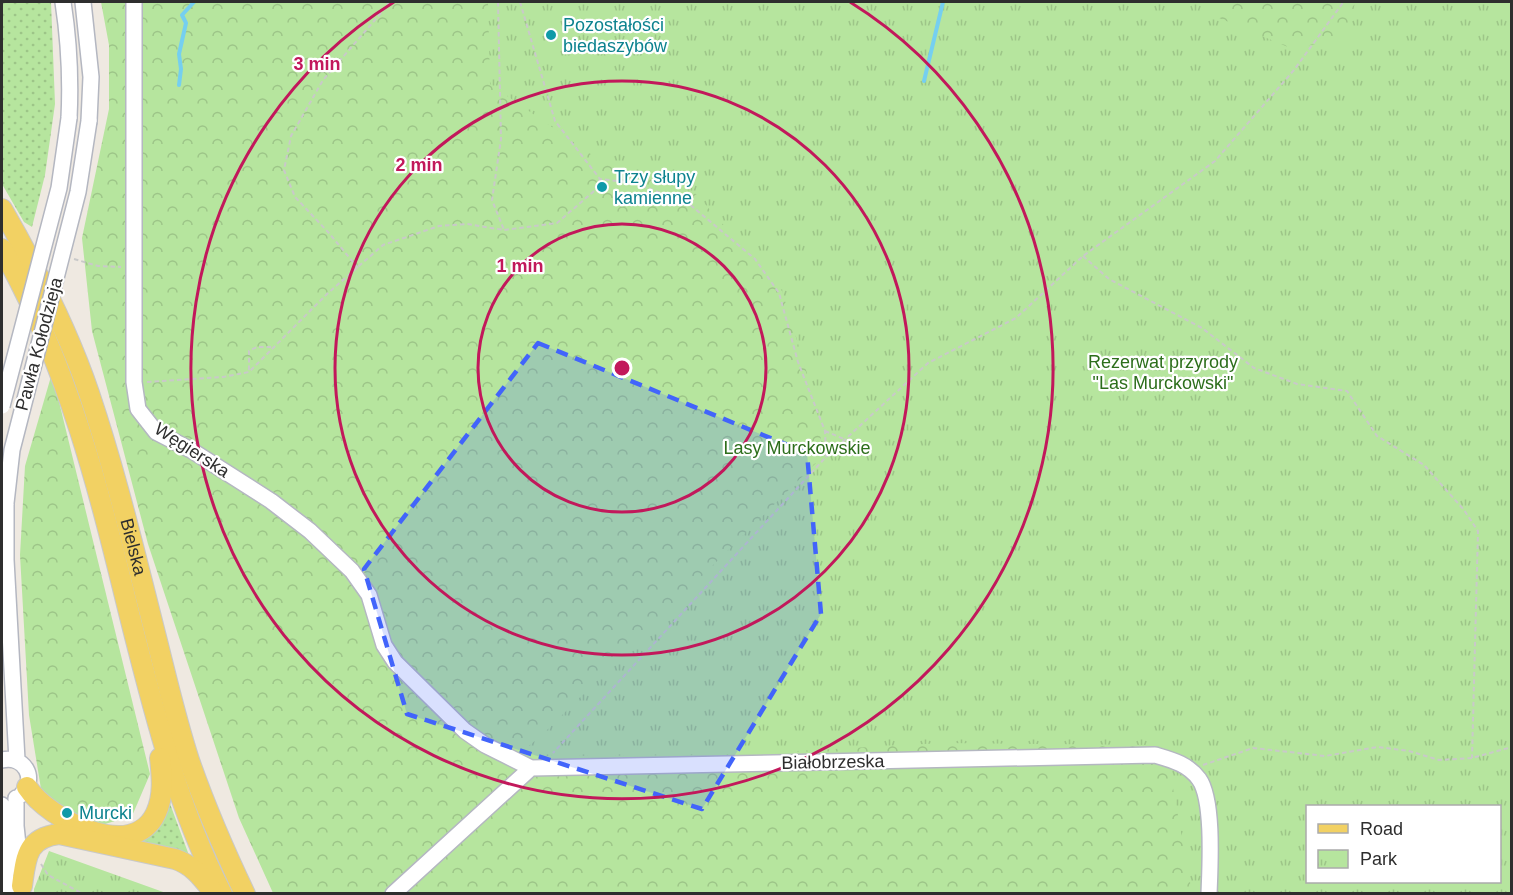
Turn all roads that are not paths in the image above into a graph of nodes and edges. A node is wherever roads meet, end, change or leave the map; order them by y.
1 (63, 2) edge
2 (82, 2) edge
3 (134, 2) edge
4 (2, 209) edge
5 (2, 249) edge
6 (2, 406) edge
7 (158, 728) junction
8 (2, 760) edge
9 (17, 760) junction
10 (531, 768) junction
11 (16, 795) edge
12 (2, 805) edge
13 (76, 837) junction
14 (12, 888) edge
15 (214, 894) edge
16 (222, 894) edge
17 (245, 894) edge
18 (393, 894) edge
19 (1209, 894) edge

1 - 6 street, Pawła Kołodzieja, bridge
2 - 9 street, Pawła Kołodzieja, bridge
3 - 10 street, Węgierska
4 - 17 main road, Bielska
5 - 7 main road, Bielska
7 - 11 main road
7 - 16 main road, Bielska
8 - 9 street
9 - 11 street
10 - 18 street
10 - 19 street, Białobrzeska
11 - 13 main road
11 - 14 street
12 - 14 street
13 - 14 main road
13 - 15 main road

